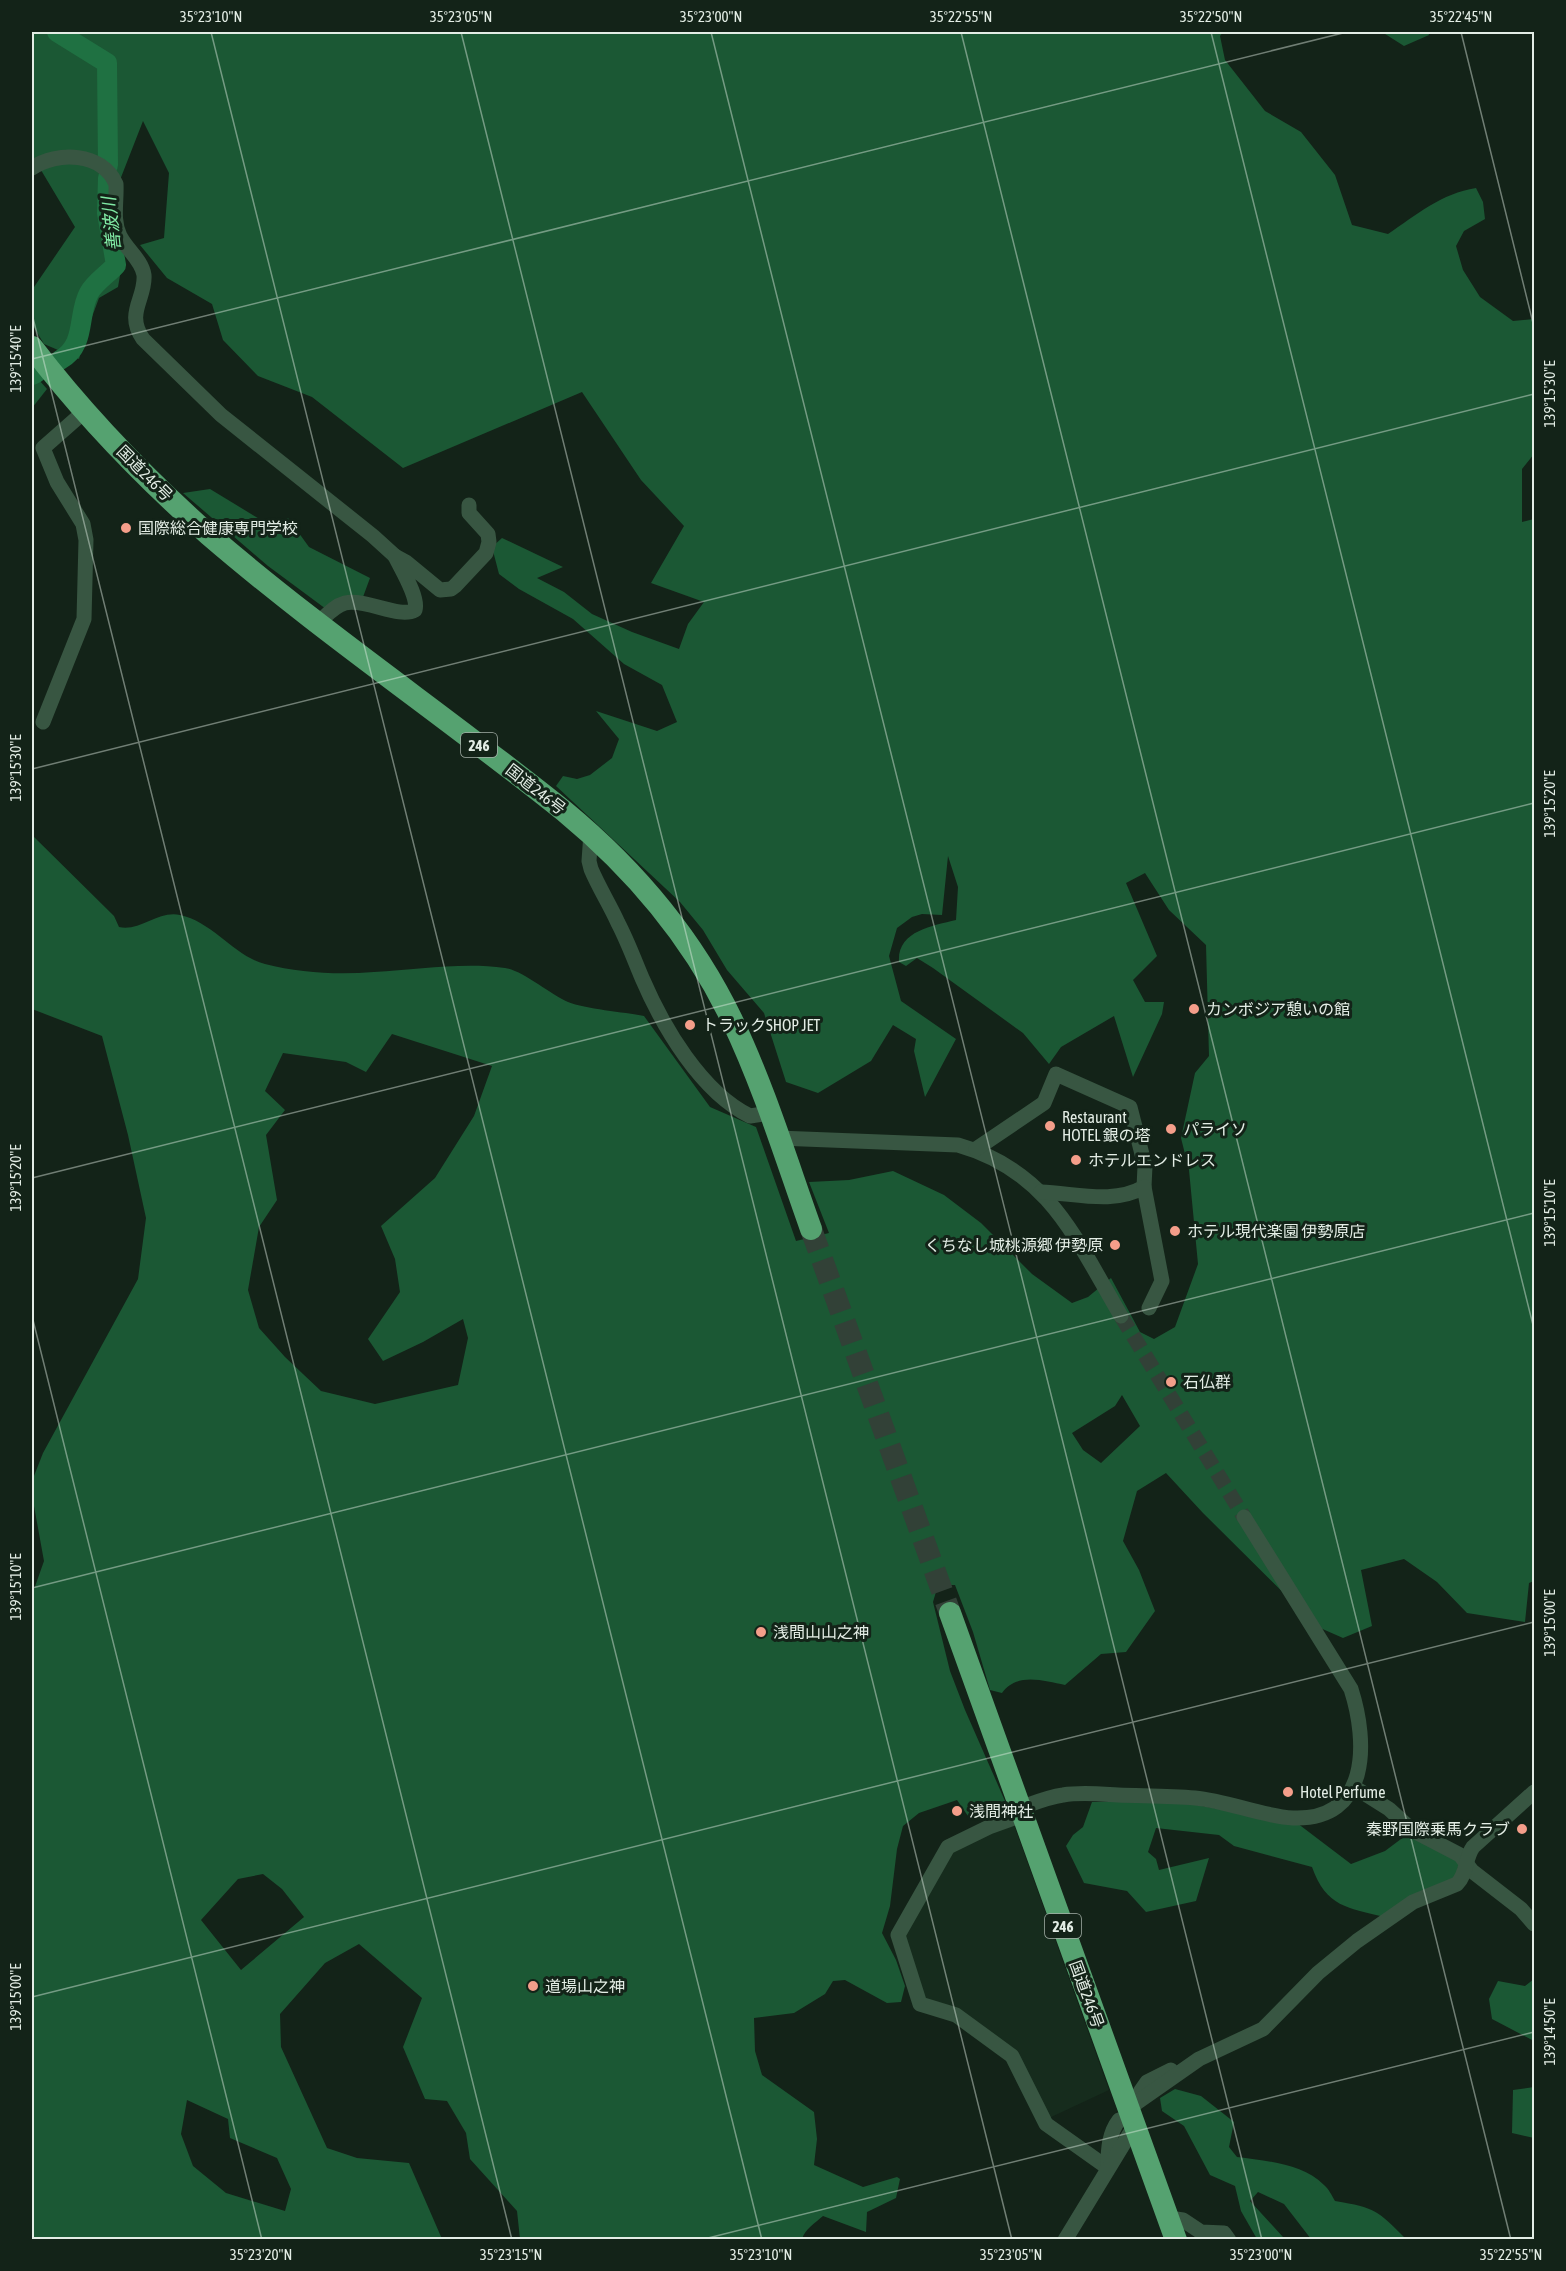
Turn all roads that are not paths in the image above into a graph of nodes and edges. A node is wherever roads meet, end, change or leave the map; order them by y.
1 (32, 168) edge
2 (32, 347) edge
3 (85, 411) junction
4 (469, 505) dead end
5 (395, 556) junction
6 (318, 623) junction
7 (43, 722) dead end
8 (591, 833) junction
9 (769, 1113) junction
10 (778, 1138) junction
11 (976, 1149) junction
12 (1144, 1187) junction
13 (1041, 1192) junction
14 (811, 1229) tunnel mouth
15 (1149, 1308) dead end
16 (1121, 1316) tunnel mouth
17 (1245, 1517) tunnel mouth
18 (950, 1613) tunnel mouth
19 (1354, 1787) junction
20 (1534, 1791) edge
21 (1021, 1811) junction
22 (1466, 1864) junction
23 (1534, 1924) edge
24 (1131, 2111) junction
25 (1108, 2168) junction
26 (1168, 2218) junction
27 (1065, 2240) edge
28 (1176, 2240) edge
29 (1229, 2240) edge

1 - 5 street
2 - 3 highway, 国道246号 / 246
3 - 6 highway, 国道246号 / 246
3 - 7 street
4 - 5 street
5 - 6 street
6 - 8 highway, 国道246号 / 246
8 - 9 highway, 国道246号 / 246
8 - 9 street
9 - 10 highway, 国道246号 / 246
10 - 11 street
10 - 14 highway, 国道246号 / 246
11 - 12 street
11 - 13 street
12 - 13 street
12 - 15 street
13 - 16 street
17 - 19 street
18 - 21 highway, 国道246号 / 246
19 - 21 street
19 - 22 street
20 - 22 street
21 - 24 highway, 国道246号 / 246
21 - 25 street
22 - 23 street
22 - 24 street
24 - 25 street
24 - 26 highway, 国道246号 / 246
25 - 27 street
26 - 28 highway, 国道246号 / 246
26 - 29 street

